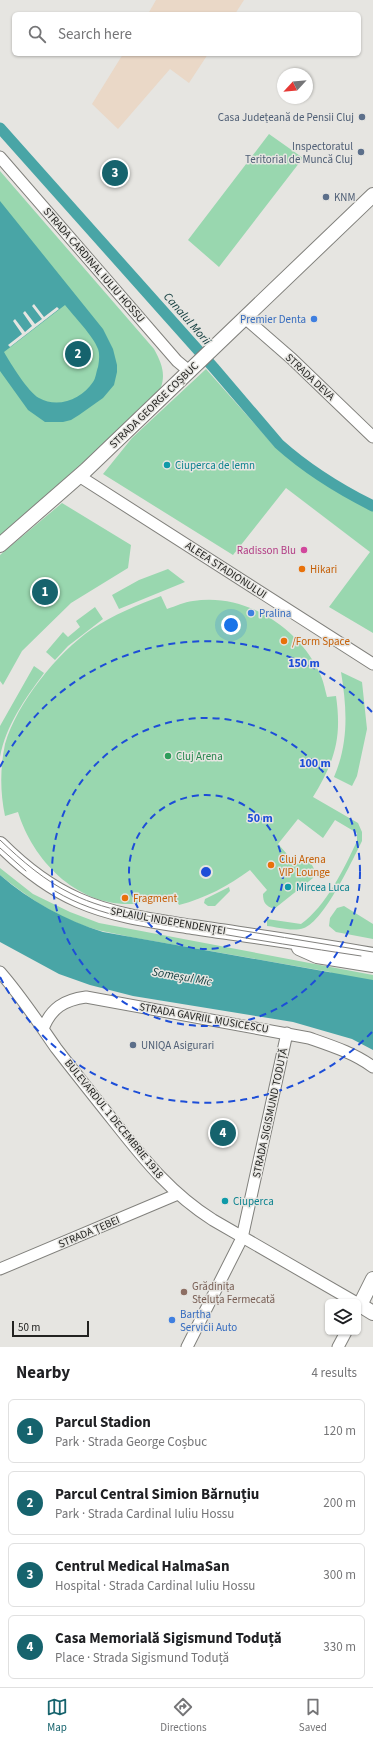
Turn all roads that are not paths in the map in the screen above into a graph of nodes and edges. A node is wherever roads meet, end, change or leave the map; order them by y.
1 (0, 157) edge
2 (373, 195) edge
3 (245, 318) junction
4 (189, 371) junction
5 (373, 437) edge
6 (79, 476) junction
7 (0, 545) edge
8 (373, 664) edge
9 (0, 844) edge
10 (284, 941) junction
11 (373, 955) edge
12 (373, 965) edge
13 (0, 972) edge
14 (43, 1029) junction
15 (286, 1033) junction
16 (373, 1067) edge
17 (178, 1194) junction
18 (242, 1238) junction
19 (0, 1269) edge
20 (373, 1280) edge
21 (348, 1299) edge
22 (361, 1300) edge
23 (361, 1307) edge
24 (373, 1313) edge
25 (344, 1335) edge
26 (187, 1347) edge
27 (338, 1347) edge

1 - 4 street, STRADA CARDINAL IULIU HOSSU
2 - 3 main road, STRADA GEORGE COȘBUC
3 - 4 main road, STRADA GEORGE COȘBUC
3 - 5 street, STRADA DEVA
4 - 6 main road, STRADA GEORGE COȘBUC
6 - 7 main road, STRADA GEORGE COȘBUC
6 - 8 street, ALEEA STADIONULUI
9 - 10 main road, SPLAIUL INDEPENDENȚEI
10 - 11 main road, SPLAIUL INDEPENDENȚEI
10 - 12 main road, SPLAIUL INDEPENDENȚEI
13 - 14 street, BULEVARDUL 1 DECEMBRIE 1918
14 - 15 street, STRADA GAVRIIL MUSICESCU
14 - 17 street, BULEVARDUL 1 DECEMBRIE 1918
15 - 16 street, STRADA GAVRIIL MUSICESCU
15 - 18 street, STRADA SIGISMUND TODUȚĂ
17 - 18 street, BULEVARDUL 1 DECEMBRIE 1918
17 - 19 street, STRADA ȚEBEI
18 - 21 street, BULEVARDUL 1 DECEMBRIE 1918
18 - 26 street, STRADA SIGISMUND TODUȚĂ
20 - 22 main road
23 - 24 main road, BULEVARDUL 1 DECEMBRIE 1918
25 - 27 street

